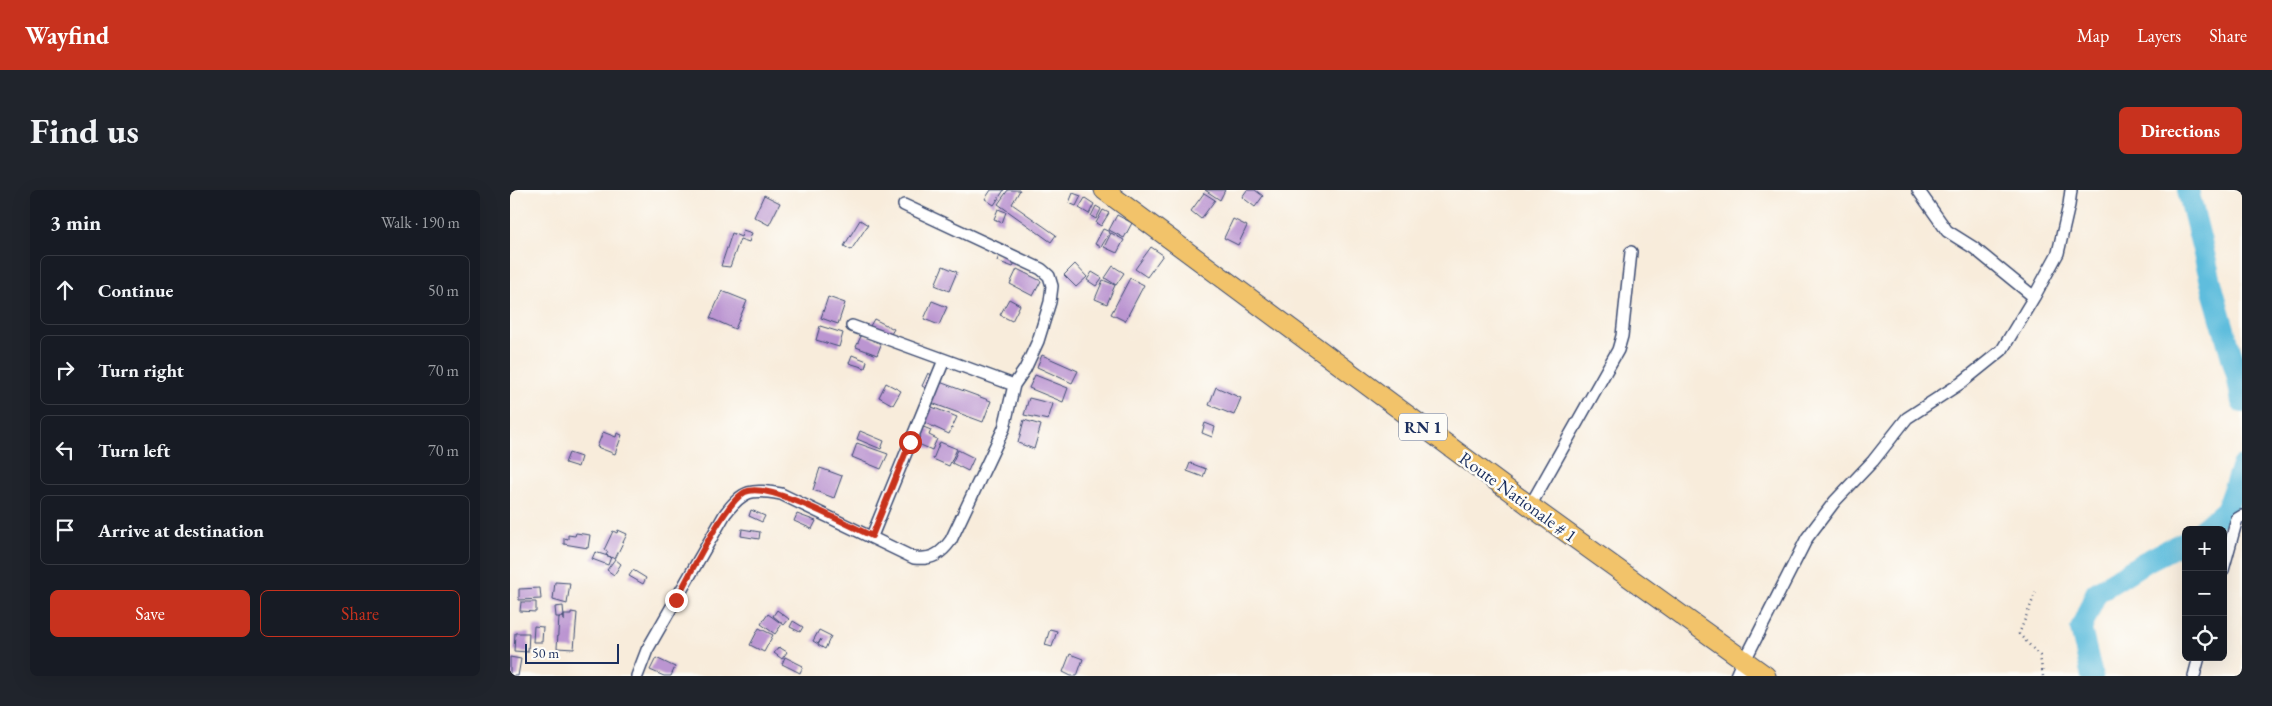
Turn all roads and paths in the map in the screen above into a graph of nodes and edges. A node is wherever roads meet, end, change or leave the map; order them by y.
1 (1104, 190) edge
2 (1918, 190) edge
3 (2071, 190) edge
4 (904, 205) dead end
5 (1631, 252) dead end
6 (2034, 297) junction
7 (852, 326) dead end
8 (944, 360) junction
9 (1014, 385) junction
10 (1530, 506) junction
11 (2242, 516) edge
12 (872, 536) junction
13 (2227, 555) edge
14 (2036, 592) dead end
15 (2198, 661) edge
16 (1742, 668) edge
17 (637, 676) edge
18 (1766, 676) edge
19 (2043, 676) edge
20 (2194, 676) edge

1 - 10 main road, Route Nationale # 1 / RN 1
2 - 6 street
3 - 6 street
4 - 9 street
5 - 10 street
6 - 16 street
7 - 8 street
8 - 9 street
8 - 12 street
9 - 12 street
10 - 16 main road, Route Nationale # 1 / RN 1
11 - 13 street
12 - 17 street
14 - 19 path
15 - 20 street
16 - 18 main road, Route Nationale # 1 / RN 1

